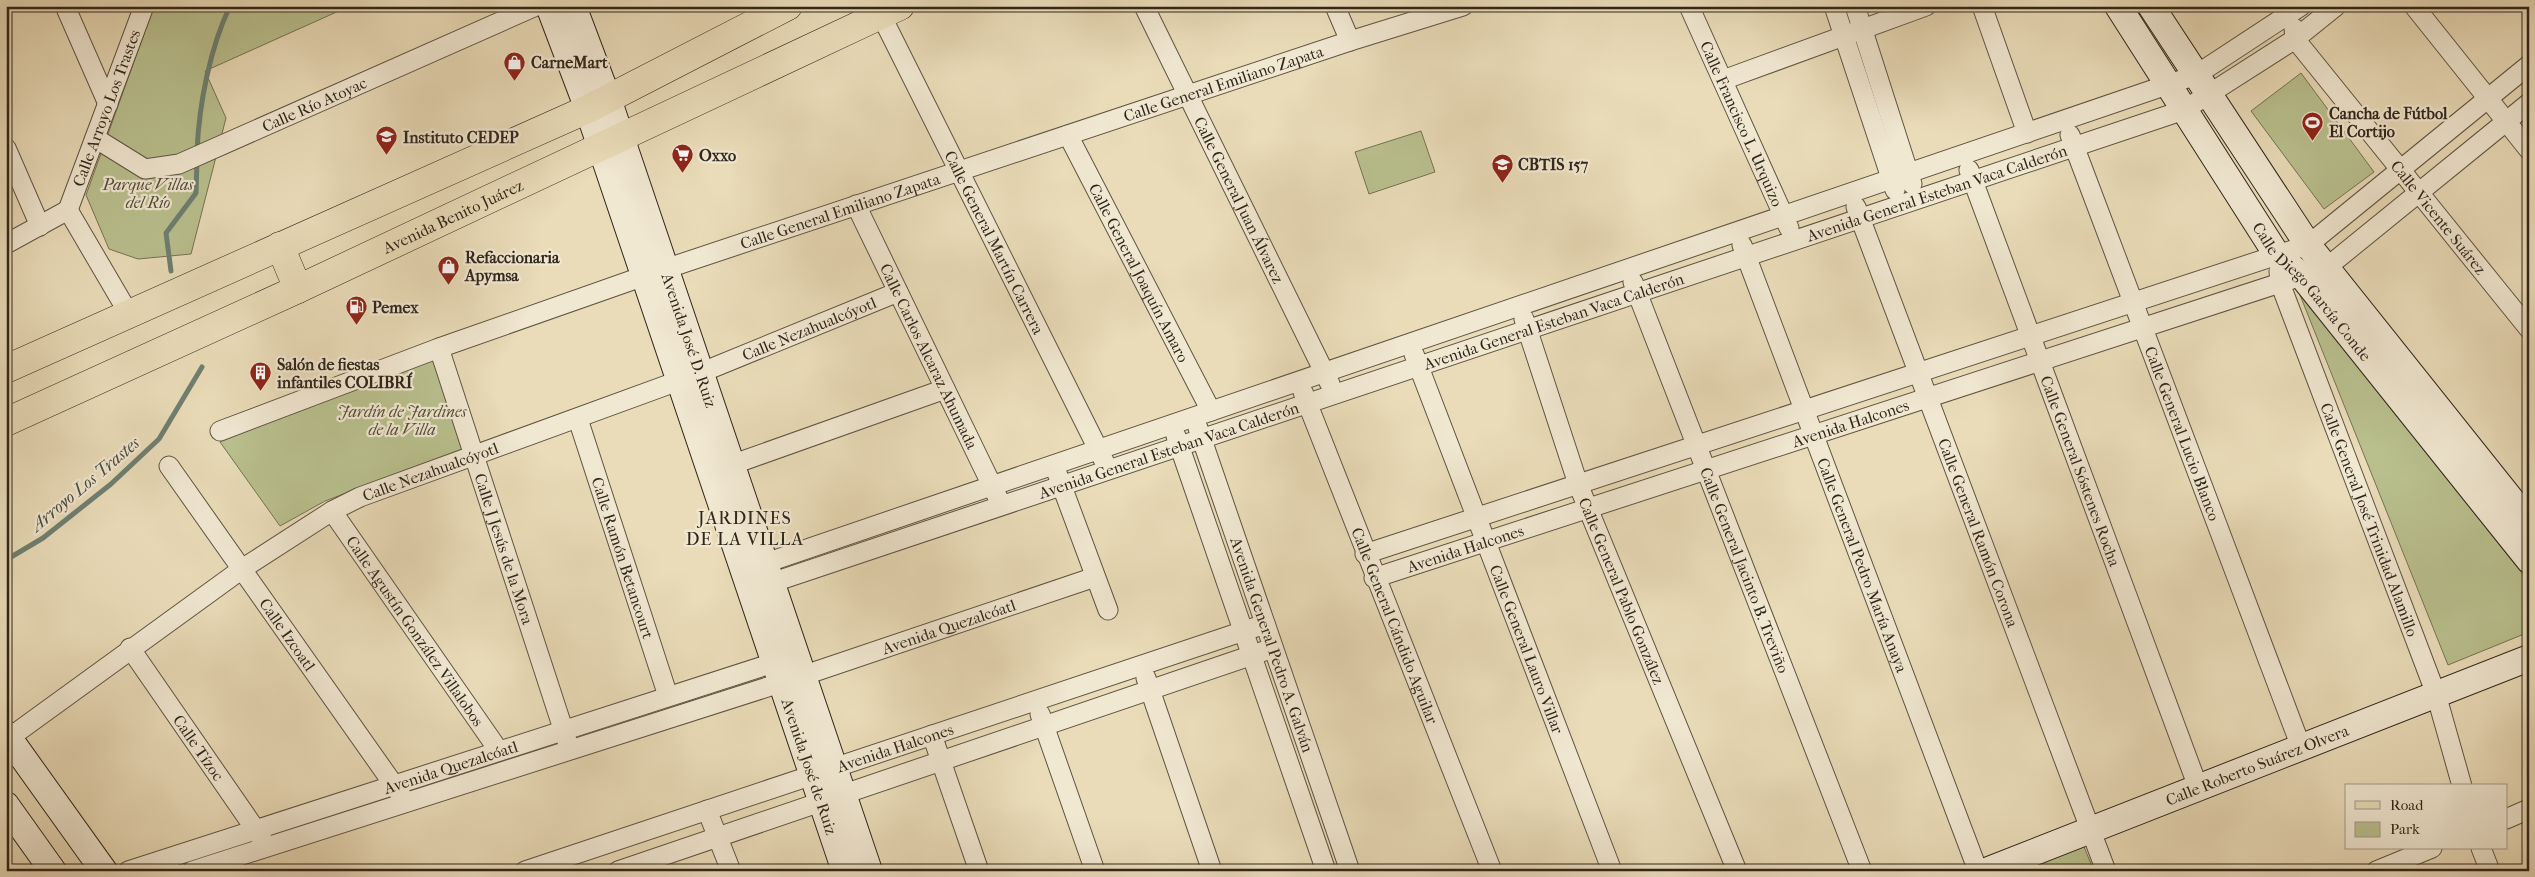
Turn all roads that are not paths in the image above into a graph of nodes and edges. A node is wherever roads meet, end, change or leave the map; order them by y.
1 (65, 6) edge
2 (144, 6) edge
3 (536, 6) edge
4 (549, 6) edge
5 (573, 6) edge
6 (788, 6) edge
7 (1144, 6) edge
8 (1335, 6) edge
9 (1463, 6) edge
10 (1689, 6) edge
11 (1834, 6) edge
12 (1855, 6) edge
13 (1926, 6) edge
14 (1982, 6) edge
15 (2118, 6) edge
16 (2151, 6) edge
17 (2336, 6) edge
18 (2414, 6) edge
19 (2293, 9) edge
20 (890, 11) edge
21 (1862, 29) junction
22 (1844, 36) junction
23 (2295, 39) junction
24 (1350, 41) junction
25 (2529, 65) edge
26 (1723, 80) junction
27 (2168, 85) junction
28 (2202, 85) junction
29 (1188, 95) junction
30 (2488, 99) junction
31 (2529, 103) edge
32 (108, 104) junction
33 (598, 104) junction
34 (2184, 110) junction
35 (2064, 120) junction
36 (2506, 122) junction
37 (2027, 133) junction
38 (1068, 135) junction
39 (95, 138) junction
40 (610, 142) junction
41 (2074, 146) junction
42 (6, 148) edge
43 (2529, 150) edge
44 (1964, 155) junction
45 (2400, 170) junction
46 (958, 172) junction
47 (1900, 176) junction
48 (1973, 180) junction
49 (1851, 193) junction
50 (2419, 193) junction
51 (1909, 202) junction
52 (856, 205) junction
53 (68, 210) junction
54 (1785, 216) junction
55 (1860, 218) junction
56 (40, 226) junction
57 (1738, 232) junction
58 (1794, 240) junction
59 (6, 244) edge
60 (2308, 245) junction
61 (280, 246) junction
62 (2277, 255) junction
63 (1746, 256) junction
64 (1628, 269) junction
65 (654, 272) junction
66 (2303, 275) junction
67 (298, 289) junction
68 (898, 292) junction
69 (1637, 293) junction
70 (2133, 302) junction
71 (1520, 306) junction
72 (129, 314) junction
73 (2143, 328) junction
74 (2529, 329) edge
75 (1527, 330) junction
76 (2031, 336) junction
77 (1410, 344) junction
78 (438, 348) junction
79 (2040, 361) junction
80 (1419, 366) junction
81 (6, 370) edge
82 (1918, 372) junction
83 (1325, 373) junction
84 (690, 377) junction
85 (1299, 382) junction
86 (945, 389) junction
87 (1335, 394) junction
88 (1927, 398) junction
89 (1307, 403) junction
90 (1804, 410) junction
91 (1203, 414) junction
92 (578, 419) junction
93 (6, 422) edge
94 (1172, 425) junction
95 (220, 430) dead end
96 (1814, 434) junction
97 (1202, 439) junction
98 (1696, 445) junction
99 (1179, 446) junction
100 (1099, 450) junction
101 (473, 455) junction
102 (1053, 465) junction
103 (169, 466) dead end
104 (731, 466) junction
105 (1706, 469) junction
106 (1109, 470) junction
107 (1578, 484) junction
108 (993, 486) junction
109 (1061, 486) junction
110 (1002, 506) junction
111 (1587, 508) junction
112 (332, 511) junction
113 (1477, 517) junction
114 (2529, 522) edge
115 (1486, 541) junction
116 (1365, 554) junction
117 (2529, 560) edge
118 (242, 569) junction
119 (757, 577) junction
120 (1095, 577) junction
121 (1374, 578) junction
122 (1108, 610) dead end
123 (1265, 624) junction
124 (1243, 632) junction
125 (130, 648) junction
126 (1273, 648) junction
127 (1251, 655) junction
128 (2529, 658) edge
129 (1142, 665) junction
130 (785, 674) junction
131 (1150, 690) junction
132 (2436, 694) junction
133 (668, 696) junction
134 (1035, 701) junction
135 (1044, 725) junction
136 (563, 730) junction
137 (932, 735) junction
138 (7, 736) edge
139 (2301, 747) junction
140 (570, 750) junction
141 (500, 751) junction
142 (941, 761) junction
143 (823, 772) junction
144 (2461, 784) edge
145 (394, 785) junction
146 (2198, 788) junction
147 (832, 798) junction
148 (406, 802) junction
149 (6, 805) edge
150 (707, 810) junction
151 (2529, 810) edge
152 (2508, 817) edge
153 (256, 830) junction
154 (2090, 830) junction
155 (718, 836) junction
156 (267, 847) junction
157 (2427, 850) edge
158 (2482, 850) edge
159 (52, 871) edge
160 (104, 871) edge
161 (128, 871) edge
162 (192, 871) edge
163 (525, 871) edge
164 (618, 871) edge
165 (731, 871) edge
166 (845, 871) edge
167 (869, 871) edge
168 (979, 871) edge
169 (1095, 871) edge
170 (1212, 871) edge
171 (1326, 871) edge
172 (1350, 871) edge
173 (1492, 871) edge
174 (1612, 871) edge
175 (1737, 871) edge
176 (1862, 871) edge
177 (1978, 871) edge
178 (1986, 871) edge
179 (2106, 871) edge
180 (2376, 871) edge
181 (2490, 871) edge

1 - 32 street
2 - 32 street, Calle Arroyo Los Trastes
3 - 39 street, Calle Río Atoyac
4 - 33 street, Avenida José D. Ruiz
5 - 33 street, Avenida José D. Ruiz
6 - 33 main road
7 - 29 street, Calle General Juan Álvarez
8 - 24 street
9 - 24 street, Calle General Emiliano Zapata
10 - 26 street, Calle Francisco L. Urquizo
11 - 22 street
12 - 21 street
13 - 21 street
14 - 37 street
15 - 27 street, Calle Diego García Conde
16 - 28 street, Calle Diego García Conde
17 - 23 street, Avenida General Esteban Vaca Calderón
18 - 30 street
19 - 23 street
19 - 28 street, Avenida General Esteban Vaca Calderón
20 - 40 main road, Avenida Benito Juárez
20 - 46 street, Calle General Martín Carrera
21 - 22 street
21 - 47 street
22 - 26 street
22 - 47 street
23 - 28 street, Avenida General Esteban Vaca Calderón
23 - 45 street, Calle Vicente Suárez
24 - 29 street, Calle General Emiliano Zapata
25 - 30 street
26 - 54 street, Calle Francisco L. Urquizo
27 - 28 street, Avenida General Esteban Vaca Calderón
27 - 34 street, Calle Diego García Conde
27 - 35 street, Avenida General Esteban Vaca Calderón
28 - 34 street, Avenida General Esteban Vaca Calderón
28 - 60 street, Calle Diego García Conde
29 - 38 street, Calle General Emiliano Zapata
29 - 83 street, Calle General Juan Álvarez
30 - 36 street
30 - 45 street
31 - 36 street
32 - 39 street, Calle Arroyo Los Trastes
33 - 40 street, Avenida José D. Ruiz
33 - 61 main road
34 - 41 street, Avenida General Esteban Vaca Calderón
34 - 62 street, Calle Diego García Conde
35 - 37 street, Avenida General Esteban Vaca Calderón
35 - 41 street, Calle General Lucio Blanco
36 - 43 street
36 - 50 street
37 - 44 street, Avenida General Esteban Vaca Calderón
38 - 46 street, Calle General Emiliano Zapata
38 - 91 street, Calle General Joaquín Amaro
39 - 53 street, Calle Arroyo Los Trastes
40 - 65 street, Avenida José D. Ruiz
40 - 67 main road, Avenida Benito Juárez
41 - 48 street, Avenida General Esteban Vaca Calderón
41 - 70 street, Calle General Lucio Blanco
42 - 56 street
44 - 47 street, Avenida General Esteban Vaca Calderón
44 - 48 street, Calle General Sóstenes Rocha
45 - 50 street, Calle Vicente Suárez
45 - 60 street
46 - 52 street, Calle General Emiliano Zapata
46 - 100 street, Calle General Martín Carrera
47 - 49 street, Avenida General Esteban Vaca Calderón
47 - 51 street
48 - 51 street, Avenida General Esteban Vaca Calderón
48 - 76 street, Calle General Sóstenes Rocha
49 - 54 street, Avenida General Esteban Vaca Calderón
49 - 55 street, Calle General Ramón Corona
50 - 66 street
50 - 74 street, Calle Vicente Suárez
51 - 55 street, Avenida General Esteban Vaca Calderón
52 - 65 street, Calle General Emiliano Zapata
52 - 68 street, Calle Carlos Alcaraz Ahumada
53 - 56 street
53 - 72 street
54 - 57 street, Avenida General Esteban Vaca Calderón
54 - 58 street, Calle Francisco L. Urquizo
55 - 58 street, Avenida General Esteban Vaca Calderón
55 - 82 street, Calle General Ramón Corona
56 - 59 street
57 - 63 street, Calle General Pedro María Anaya
57 - 64 street, Avenida General Esteban Vaca Calderón
58 - 63 street, Avenida General Esteban Vaca Calderón
60 - 62 street, Avenida Halcones
60 - 66 street, Calle Diego García Conde
61 - 67 main road
61 - 72 main road
62 - 66 street, Calle Diego García Conde
62 - 70 street, Avenida Halcones
63 - 69 street, Avenida General Esteban Vaca Calderón
63 - 90 street, Calle General Pedro María Anaya
64 - 69 street, Calle General Jacinto B. Treviño
64 - 71 street, Avenida General Esteban Vaca Calderón
65 - 78 street, Calle General Emiliano Zapata
65 - 84 street, Avenida José D. Ruiz
66 - 73 street, Avenida Halcones
66 - 114 street, Calle Diego García Conde
66 - 117 street, Calle Diego García Conde
66 - 132 street, Calle General José Trinidad Alamillo
67 - 93 main road, Avenida Benito Juárez
68 - 84 street, Calle Nezahualcóyotl
68 - 86 street, Calle Carlos Alcaraz Ahumada
69 - 75 street, Avenida General Esteban Vaca Calderón
69 - 98 street, Calle General Jacinto B. Treviño
70 - 73 street, Calle General Lucio Blanco
70 - 76 street, Avenida Halcones
71 - 75 street, Calle General Pablo González
71 - 77 street, Avenida General Esteban Vaca Calderón
72 - 81 main road
73 - 79 street, Avenida Halcones
73 - 139 street, Calle General Lucio Blanco
75 - 80 street, Avenida General Esteban Vaca Calderón
75 - 107 street, Calle General Pablo González
76 - 79 street, Calle General Sóstenes Rocha
76 - 82 street, Avenida Halcones
77 - 80 street, Calle General Lauro Villar
77 - 83 street, Avenida General Esteban Vaca Calderón
78 - 95 street, Calle General Emiliano Zapata
78 - 101 street, Calle J Jesús de la Mora
79 - 88 street, Avenida Halcones
79 - 146 street, Calle General Sóstenes Rocha
80 - 87 street, Avenida General Esteban Vaca Calderón
80 - 113 street, Calle General Lauro Villar
82 - 88 street, Calle General Ramón Corona
82 - 90 street, Avenida Halcones
83 - 85 street, Avenida General Esteban Vaca Calderón
83 - 87 street, Calle General Juan Álvarez
84 - 92 street, Calle Nezahualcóyotl
84 - 104 street, Avenida José D. Ruiz
84 - 119 street, Avenida José D. Ruiz
85 - 89 street, Calle General Cándido Aguilar
85 - 91 street, Avenida General Esteban Vaca Calderón
86 - 104 street
86 - 108 street, Calle Carlos Alcaraz Ahumada
87 - 89 street, Avenida General Esteban Vaca Calderón
88 - 96 street, Avenida Halcones
88 - 154 street, Calle General Ramón Corona
89 - 97 street, Avenida General Esteban Vaca Calderón
89 - 116 street, Calle General Cándido Aguilar
90 - 96 street, Calle General Pedro María Anaya
90 - 98 street, Avenida Halcones
91 - 94 street, Avenida General Esteban Vaca Calderón
91 - 97 street, Avenida General Pedro A. Galván
92 - 101 street, Calle Nezahualcóyotl
92 - 133 street, Calle Ramón Betancourt
94 - 99 street, Avenida General Pedro A. Galván
94 - 100 street, Avenida General Esteban Vaca Calderón
96 - 105 street, Avenida Halcones
96 - 177 street, Calle General Pedro María Anaya
97 - 99 street, Avenida General Esteban Vaca Calderón
97 - 123 street, Avenida General Pedro A. Galván
98 - 105 street, Calle General Jacinto B. Treviño
98 - 107 street, Avenida Halcones
99 - 106 street, Avenida General Esteban Vaca Calderón
99 - 124 street, Avenida General Pedro A. Galván
100 - 102 street, Avenida General Esteban Vaca Calderón
100 - 106 street, Calle General Martín Carrera
101 - 112 street, Calle Nezahualcóyotl
101 - 136 street, Calle J Jesús de la Mora
102 - 108 street, Avenida General Esteban Vaca Calderón
102 - 109 street
103 - 118 street, Calle Izcoatl
104 - 119 street, Avenida José D. Ruiz
105 - 111 street, Avenida Halcones
105 - 176 street, Calle General Jacinto B. Treviño
106 - 109 street, Avenida General Esteban Vaca Calderón
107 - 111 street, Calle General Pablo González
107 - 113 street, Avenida Halcones
108 - 110 street, Calle Carlos Alcaraz Ahumada
108 - 119 street, Avenida General Esteban Vaca Calderón
109 - 110 street, Avenida General Esteban Vaca Calderón
109 - 120 street
110 - 119 street, Avenida General Esteban Vaca Calderón
111 - 115 street, Avenida Halcones
111 - 175 street, Calle General Pablo González
112 - 118 street, Calle Nezahualcóyotl
112 - 141 street, Calle Agustín González Villalobos
113 - 115 street, Calle General Lauro Villar
113 - 116 street, Avenida Halcones
115 - 121 street, Avenida Halcones
115 - 174 street, Calle General Lauro Villar
116 - 121 street, Calle General Cándido Aguilar
118 - 125 street, Calle Nezahualcóyotl
118 - 145 street, Calle Izcoatl
119 - 130 street, Avenida José D. Ruiz
120 - 122 street
120 - 130 street, Avenida Quezalcóatl
121 - 173 street, Calle General Cándido Aguilar
123 - 124 street, Avenida Halcones
123 - 126 street, Avenida General Pedro A. Galván
124 - 127 street, Avenida General Pedro A. Galván
124 - 129 street, Avenida Halcones
125 - 138 street, Calle Nezahualcóyotl
125 - 153 street, Calle Tízoc
126 - 127 street, Avenida Halcones
126 - 172 street, Avenida General Pedro A. Galván
127 - 131 street, Avenida Halcones
127 - 171 street, Avenida General Pedro A. Galván
128 - 132 street, Calle Roberto Suárez Olvera
129 - 131 street
129 - 134 street, Avenida Halcones
130 - 133 street, Avenida Quezalcóatl
130 - 140 street, Avenida Quezalcóatl
130 - 143 street, Avenida José de Ruiz
131 - 135 street, Avenida Halcones
131 - 170 street
132 - 139 street, Calle Roberto Suárez Olvera
132 - 144 street, Calle General José Trinidad Alamillo
133 - 136 street, Avenida Quezalcóatl
134 - 135 street
134 - 137 street, Avenida Halcones
135 - 142 street, Avenida Halcones
135 - 169 street
136 - 140 street, Calle J Jesús de la Mora
136 - 141 street, Avenida Quezalcóatl
137 - 142 street
137 - 143 street, Avenida Halcones
138 - 160 street
139 - 146 street, Calle Roberto Suárez Olvera
140 - 148 street, Avenida Quezalcóatl
141 - 145 street, Avenida Quezalcóatl
142 - 147 street, Avenida Halcones
142 - 168 street
143 - 147 street, Avenida José de Ruiz
143 - 150 street, Avenida Halcones
145 - 148 street, Calle Izcoatl
145 - 153 street, Avenida Quezalcóatl
146 - 154 street, Calle Roberto Suárez Olvera
147 - 155 street, Avenida Halcones
147 - 166 street, Avenida José de Ruiz
147 - 167 street, Avenida José de Ruiz
148 - 156 street, Avenida Quezalcóatl
149 - 159 street
150 - 155 street
150 - 163 street, Avenida Halcones
151 - 152 street
153 - 156 street, Calle Tízoc
153 - 161 street, Avenida Quezalcóatl
154 - 178 street, Calle Roberto Suárez Olvera
154 - 179 street, Calle General Ramón Corona
155 - 164 street, Avenida Halcones
155 - 165 street
156 - 162 street, Avenida Quezalcóatl
157 - 180 street
158 - 181 street

